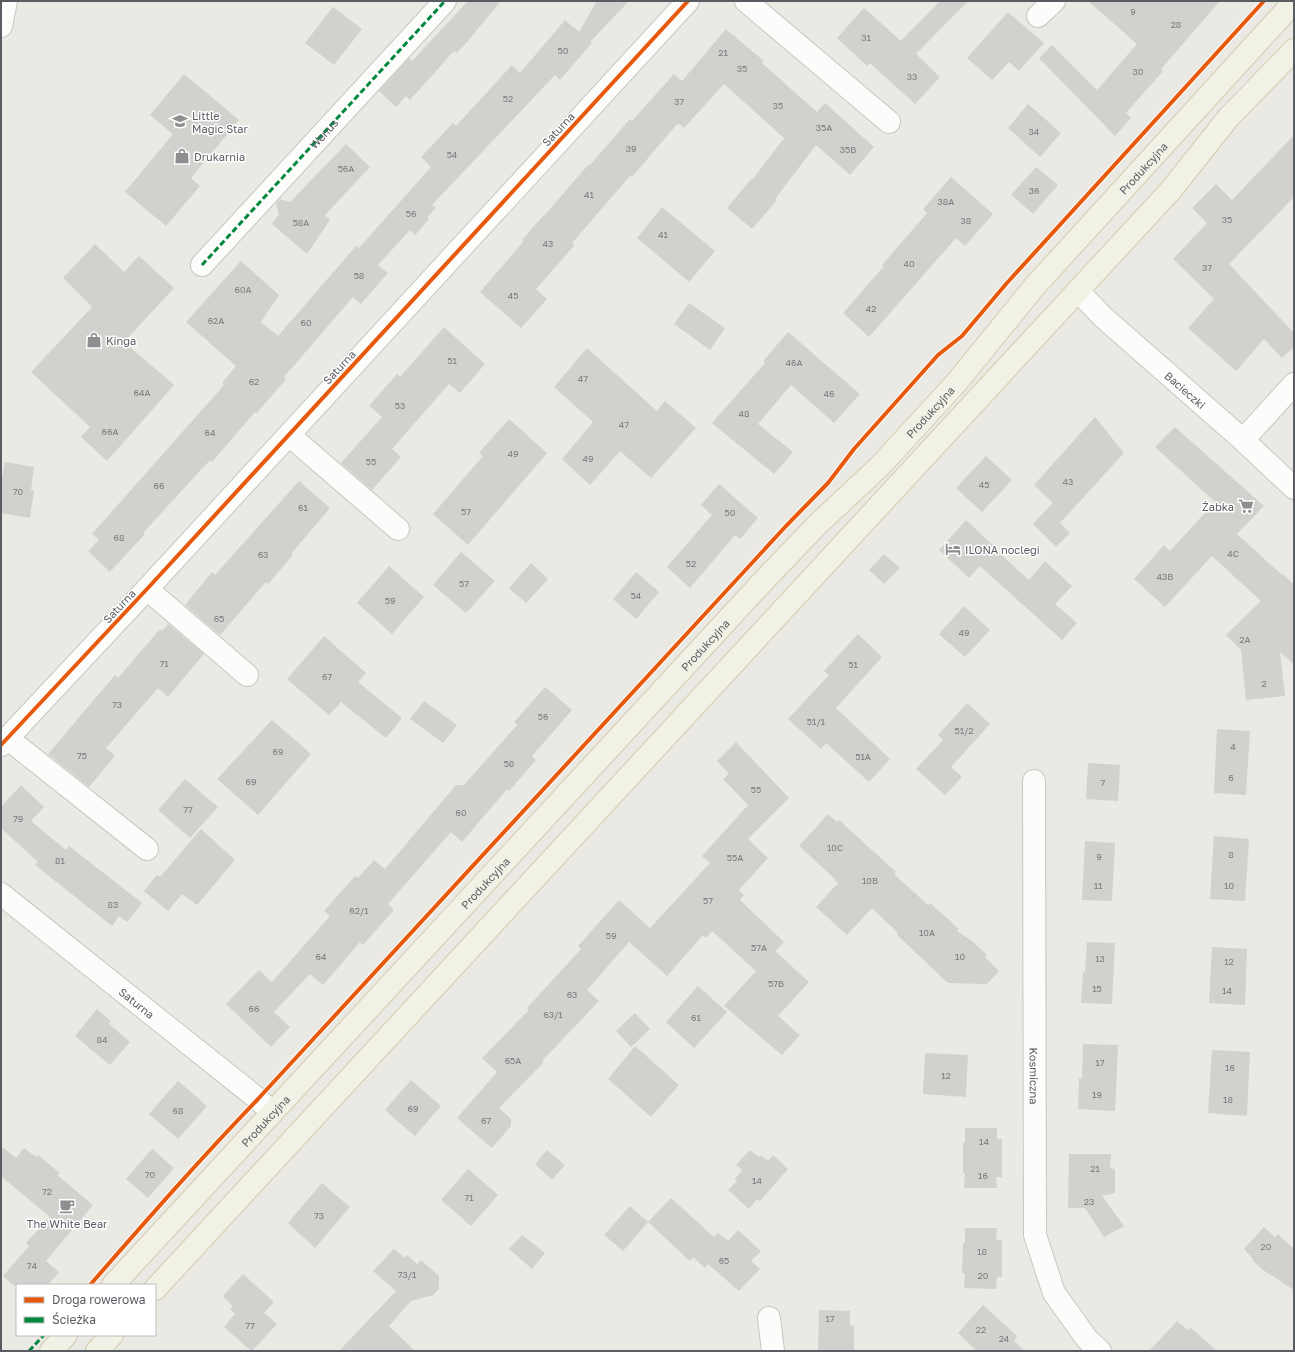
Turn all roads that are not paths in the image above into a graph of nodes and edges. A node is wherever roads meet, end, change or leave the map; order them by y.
1 (6, 1) edge
2 (444, 1) edge
3 (688, 1) edge
4 (746, 1) edge
5 (1054, 1) edge
6 (1294, 2) edge
7 (1038, 16) dead end
8 (1, 26) edge
9 (1294, 50) edge
10 (889, 122) dead end
11 (202, 265) dead end
12 (1052, 268) junction
13 (1078, 291) junction
14 (1294, 384) edge
15 (289, 435) junction
16 (1244, 440) junction
17 (1294, 488) edge
18 (398, 529) dead end
19 (147, 589) junction
20 (247, 675) dead end
21 (4, 741) edge
22 (1034, 781) dead end
23 (147, 849) dead end
24 (1, 894) edge
25 (272, 1112) junction
26 (114, 1284) edge
27 (156, 1288) edge
28 (769, 1318) dead end
29 (65, 1336) edge
30 (111, 1336) edge
31 (51, 1351) edge
32 (97, 1351) edge
33 (773, 1351) edge
34 (1100, 1351) edge

1 - 8 street
2 - 11 street, Wenus
3 - 15 street, Saturna
4 - 10 street
5 - 7 street
6 - 12 main road, Produkcyjna
9 - 13 main road
12 - 13 main road
12 - 25 main road, Produkcyjna
13 - 16 street, Bacieczki
13 - 27 main road
14 - 16 street
15 - 18 street
15 - 19 street, Saturna
16 - 17 street, Bacieczki
19 - 20 street
19 - 21 street, Saturna
21 - 23 street
22 - 34 street, Kosmiczna
24 - 25 street, Saturna
25 - 26 main road, Produkcyjna
28 - 33 street
29 - 31 main road
30 - 32 main road

